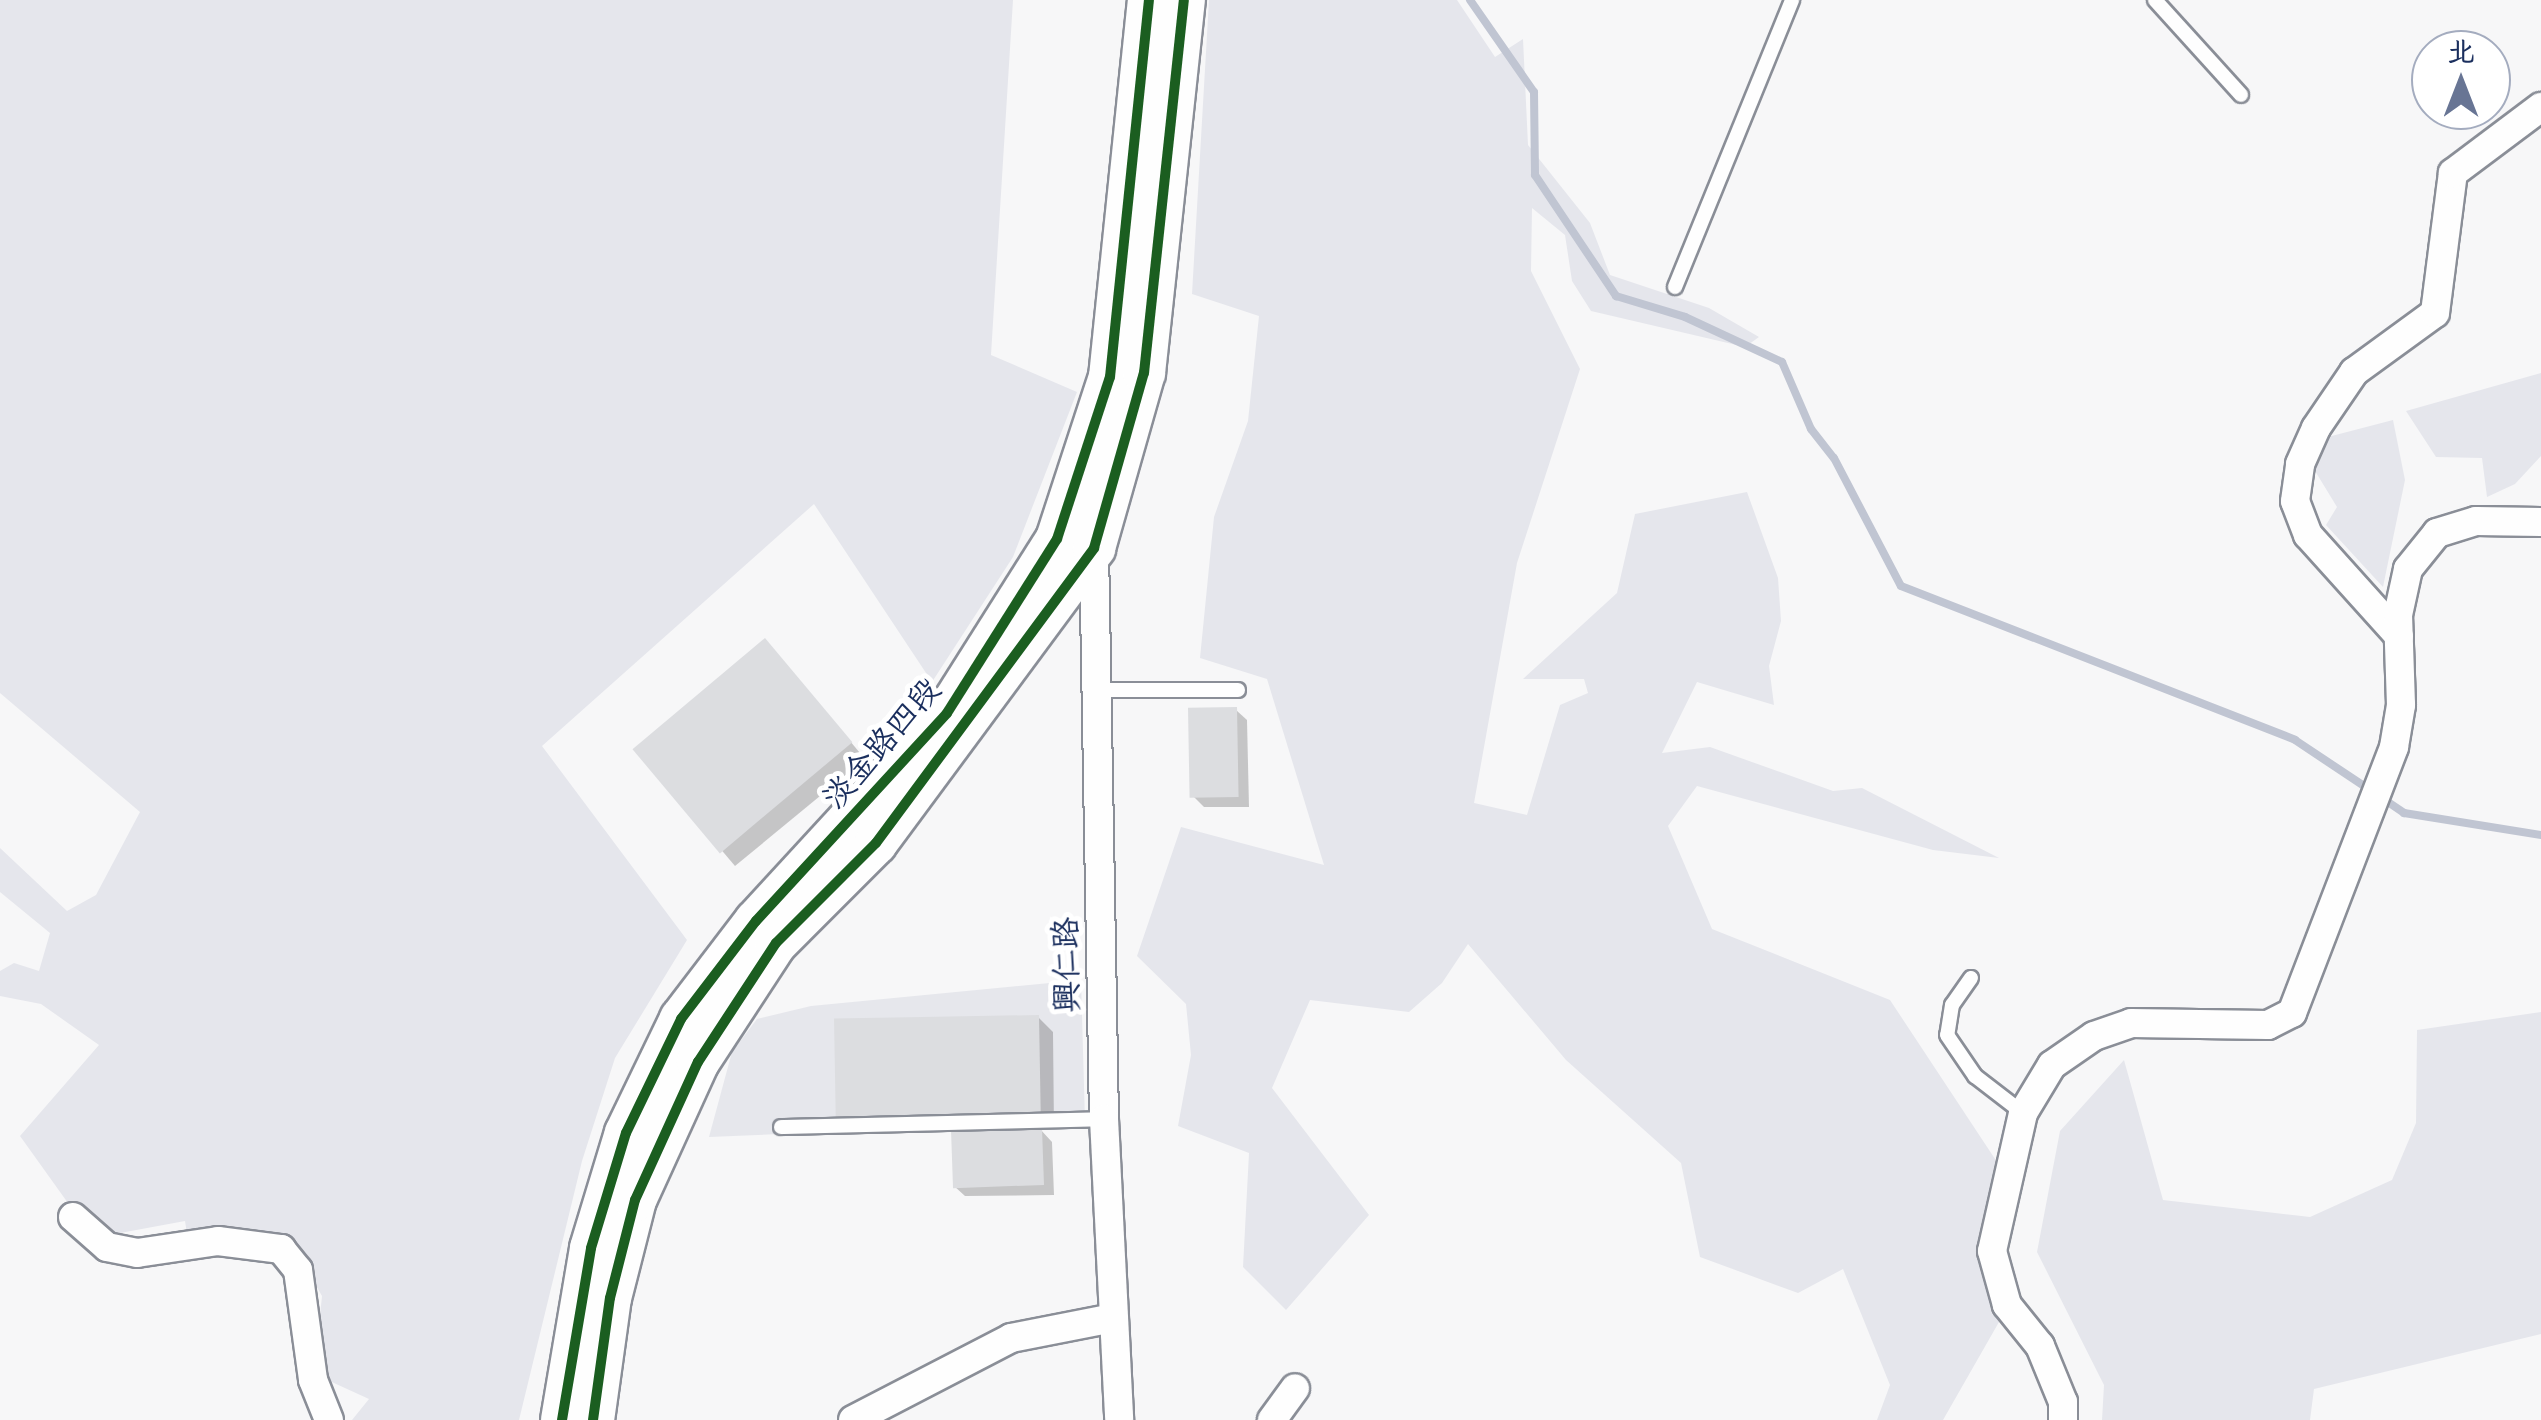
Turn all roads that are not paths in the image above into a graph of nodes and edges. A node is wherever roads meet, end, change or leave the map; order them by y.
1 (1149, 0) edge
2 (1184, 0) edge
3 (1792, 0) edge
4 (2155, 0) edge
5 (2242, 95) dead end
6 (2541, 107) edge
7 (1675, 287) dead end
8 (2541, 522) edge
9 (1076, 543) junction
10 (2399, 636) junction
11 (1099, 690) junction
12 (1238, 690) dead end
13 (1971, 978) dead end
14 (2023, 1113) junction
15 (1104, 1119) junction
16 (782, 1128) dead end
17 (73, 1218) dead end
18 (1113, 1318) junction
19 (1295, 1388) dead end
20 (329, 1420) edge
21 (562, 1420) edge
22 (593, 1420) edge
23 (853, 1420) edge
24 (1119, 1420) edge
25 (1272, 1420) edge
26 (2063, 1420) edge

1 - 9 main road, 淡金路四段
2 - 9 main road, 淡金路四段
3 - 7 lane
4 - 5 lane
6 - 10 street
8 - 10 street
9 - 11 street, 興仁路
9 - 21 main road, 淡金路四段
9 - 22 main road, 淡金路四段
10 - 14 street
11 - 12 lane
11 - 15 street, 興仁路
13 - 14 lane
14 - 26 street
15 - 16 lane
15 - 18 street, 興仁路
17 - 20 street
18 - 23 street
18 - 24 street, 興仁路
19 - 25 street

